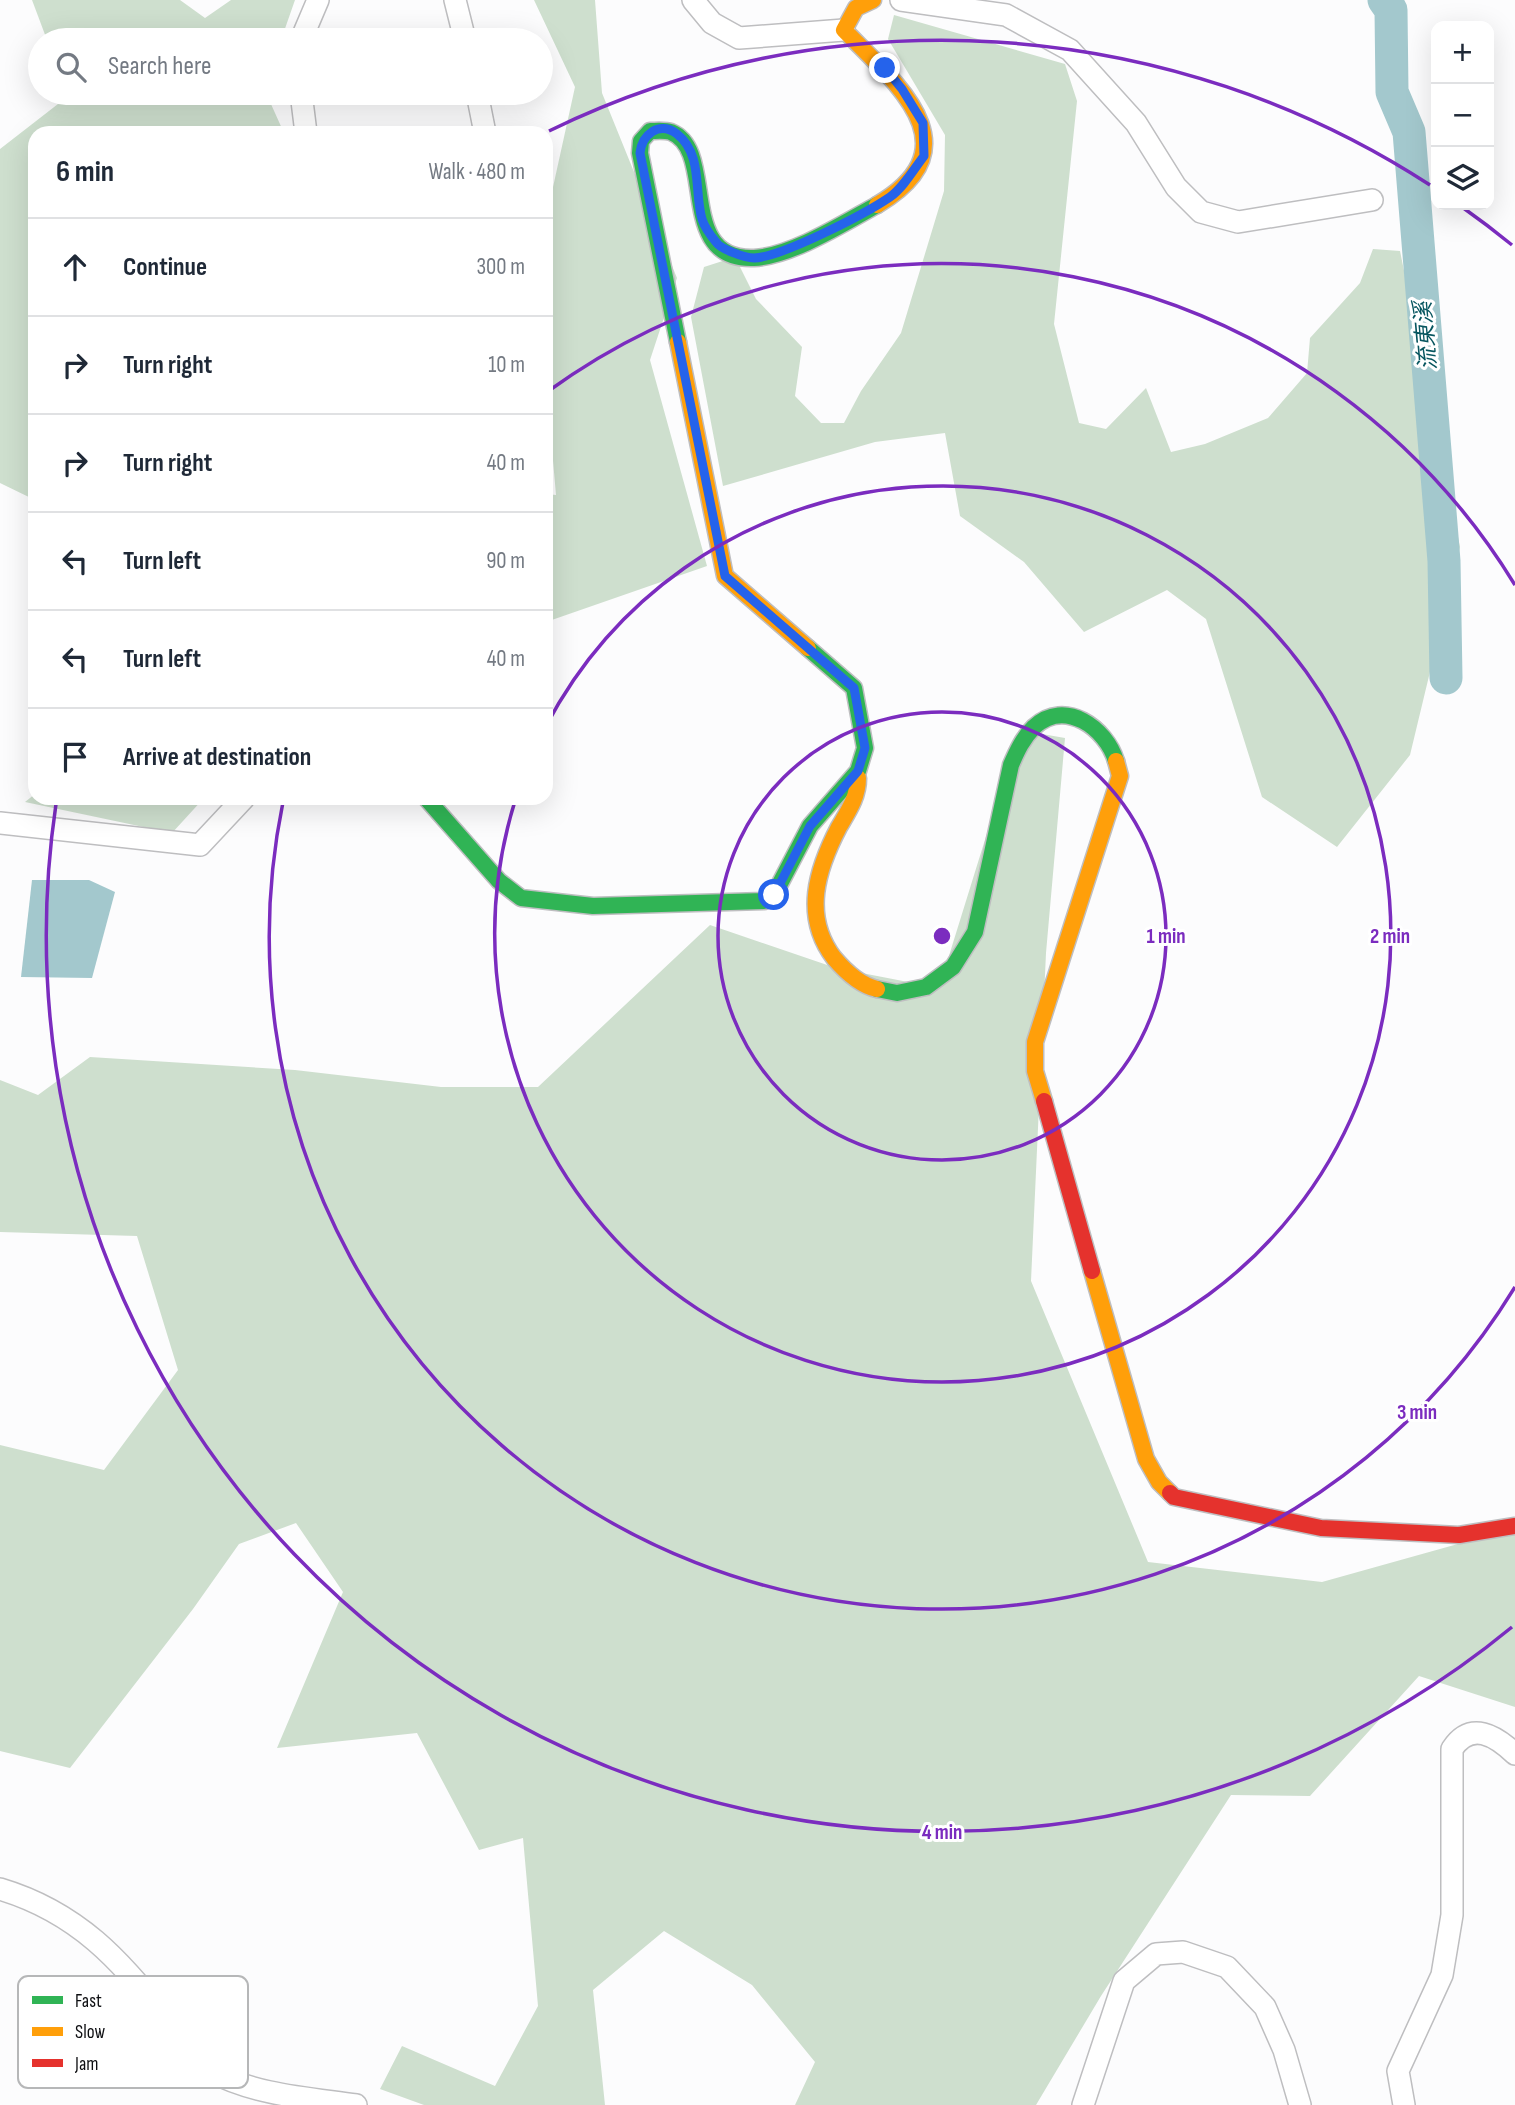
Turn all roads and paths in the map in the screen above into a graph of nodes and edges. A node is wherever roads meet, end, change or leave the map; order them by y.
1 (318, 0) edge
2 (456, 0) edge
3 (693, 0) edge
4 (873, 0) edge
5 (901, 0) edge
6 (940, 2) edge
7 (306, 28) edge
8 (462, 28) edge
9 (844, 30) junction
10 (302, 105) edge
11 (479, 105) edge
12 (305, 126) edge
13 (484, 126) edge
14 (1372, 200) dead end
15 (858, 771) junction
16 (237, 805) edge
17 (432, 805) edge
18 (0, 823) edge
19 (1515, 1526) edge
20 (1515, 1754) edge
21 (0, 1889) edge
22 (134, 1976) edge
23 (248, 2086) edge
24 (356, 2105) edge
25 (1083, 2105) edge
26 (1300, 2105) edge
27 (1404, 2105) edge

1 - 7 street
2 - 8 street
3 - 9 street
4 - 9 street
5 - 6 street
6 - 14 street
9 - 15 street
10 - 12 street
11 - 13 street
15 - 17 street
15 - 19 street
16 - 18 street
20 - 27 street
21 - 22 street
23 - 24 street
25 - 26 street

